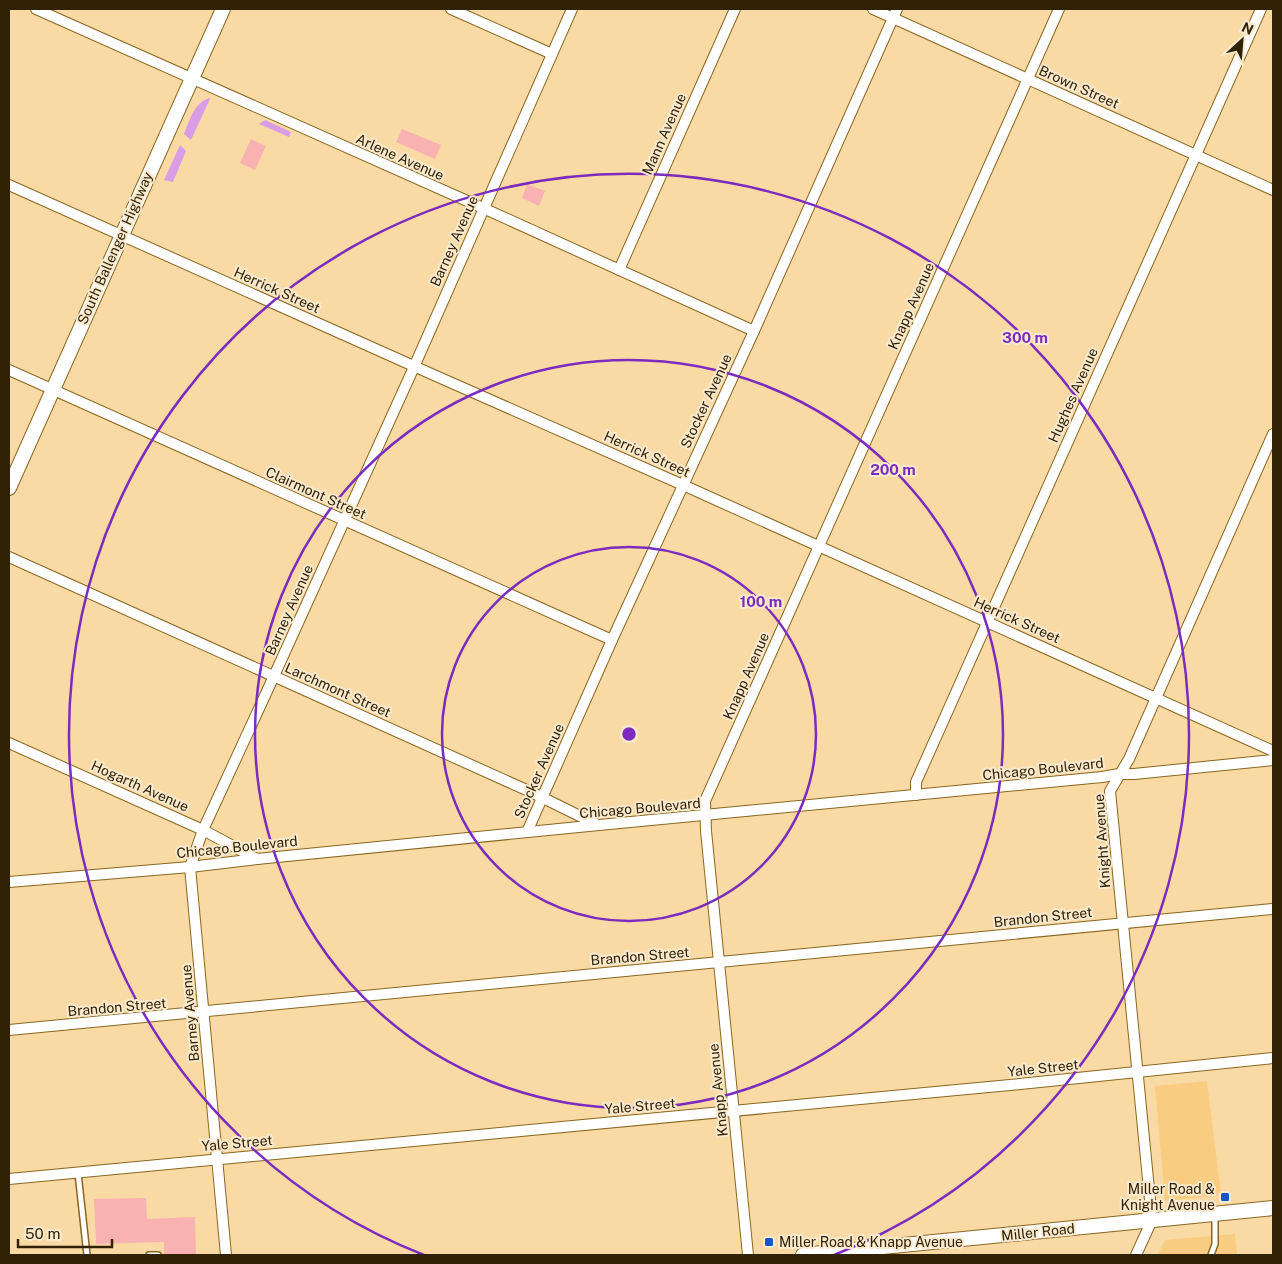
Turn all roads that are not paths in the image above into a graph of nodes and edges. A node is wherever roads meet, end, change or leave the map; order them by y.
1 (36, 9) edge
2 (223, 9) edge
3 (451, 9) edge
4 (572, 9) edge
5 (735, 9) edge
6 (874, 9) edge
7 (1060, 9) edge
8 (1261, 9) edge
9 (895, 13) edge
10 (552, 54) junction
11 (1028, 78) junction
12 (191, 79) junction
13 (1196, 155) junction
14 (9, 185) edge
15 (1273, 190) edge
16 (483, 208) junction
17 (120, 236) junction
18 (619, 270) junction
19 (754, 331) junction
20 (414, 367) junction
21 (9, 370) edge
22 (53, 390) junction
23 (1273, 434) edge
24 (683, 485) junction
25 (9, 488) edge
26 (343, 521) junction
27 (818, 546) junction
28 (9, 557) edge
29 (986, 622) junction
30 (612, 640) junction
31 (274, 676) junction
32 (1156, 697) junction
33 (9, 743) edge
34 (1273, 751) edge
35 (1273, 760) edge
36 (1119, 774) junction
37 (916, 795) junction
38 (542, 798) junction
39 (704, 815) junction
40 (599, 825) junction
41 (203, 830) junction
42 (527, 832) junction
43 (257, 859) junction
44 (190, 867) junction
45 (9, 882) edge
46 (1273, 909) edge
47 (1123, 923) junction
48 (719, 962) junction
49 (203, 1012) junction
50 (9, 1030) edge
51 (1273, 1058) edge
52 (1136, 1071) junction
53 (734, 1111) junction
54 (217, 1159) junction
55 (78, 1172) junction
56 (9, 1179) edge
57 (1273, 1208) edge
58 (1215, 1214) junction
59 (1152, 1220) junction
60 (87, 1255) edge
61 (149, 1255) edge
62 (158, 1255) edge
63 (226, 1255) edge
64 (748, 1255) edge
65 (803, 1255) edge
66 (1136, 1255) edge
67 (1212, 1255) edge

1 - 12 street, Arlene Avenue
2 - 12 main road, South Ballenger Highway
3 - 10 street
4 - 10 street, Barney Avenue
5 - 18 street, Mann Avenue
6 - 9 street, Brown Street
7 - 11 street, Knapp Avenue
8 - 13 street, Hughes Avenue
9 - 11 street, Brown Street
9 - 19 street, Stocker Avenue
10 - 16 street, Barney Avenue
11 - 13 street, Brown Street
11 - 27 street, Knapp Avenue
12 - 16 street, Arlene Avenue
12 - 17 main road, South Ballenger Highway
13 - 15 street, Brown Street
13 - 29 street, Hughes Avenue
14 - 17 street, Herrick Street
16 - 18 street, Arlene Avenue
16 - 20 street, Barney Avenue
17 - 20 street, Herrick Street
17 - 22 main road, South Ballenger Highway
18 - 19 street, Arlene Avenue
19 - 24 street, Stocker Avenue
20 - 24 street, Herrick Street
20 - 26 street, Barney Avenue
21 - 22 street, Clairmont Street
22 - 25 main road, South Ballenger Highway
22 - 26 street, Clairmont Street
23 - 32 street, Knight Avenue
24 - 27 street, Herrick Street
24 - 30 street, Stocker Avenue
26 - 30 street, Clairmont Street
26 - 31 street, Barney Avenue
27 - 29 street, Herrick Street
27 - 39 street, Knapp Avenue
28 - 31 street, Larchmont Street
29 - 32 street, Herrick Street
29 - 37 street, Hughes Avenue
30 - 38 street, Stocker Avenue
31 - 38 street, Larchmont Street
31 - 41 street, Barney Avenue
32 - 34 street, Herrick Street
32 - 36 street, Knight Avenue
33 - 41 street, Hogarth Avenue
35 - 36 street, Chicago Boulevard
36 - 37 street, Chicago Boulevard
36 - 47 street, Knight Avenue
37 - 39 street, Chicago Boulevard
38 - 40 street, Larchmont Street
38 - 42 street, Stocker Avenue
39 - 40 street, Chicago Boulevard
39 - 48 street, Knapp Avenue
40 - 42 street, Chicago Boulevard
41 - 43 street, Hogarth Avenue
41 - 44 street, Barney Avenue
42 - 43 street, Chicago Boulevard
43 - 44 street, Chicago Boulevard
44 - 45 street, Chicago Boulevard
44 - 49 street, Barney Avenue
46 - 47 street, Brandon Street
47 - 48 street, Brandon Street
47 - 52 street, Knight Avenue
48 - 49 street, Brandon Street
48 - 53 street, Knapp Avenue
49 - 50 street, Brandon Street
49 - 54 street, Barney Avenue
51 - 52 street, Yale Street
52 - 53 street, Yale Street
52 - 59 street, Knight Avenue
53 - 54 street, Yale Street
53 - 64 street, Knapp Avenue
54 - 55 street, Yale Street
54 - 63 street, Barney Avenue
55 - 56 street, Yale Street
55 - 60 lane
57 - 58 main road, Miller Road
58 - 59 main road, Miller Road
58 - 67 lane
59 - 65 main road, Miller Road
59 - 66 street
61 - 62 lane

